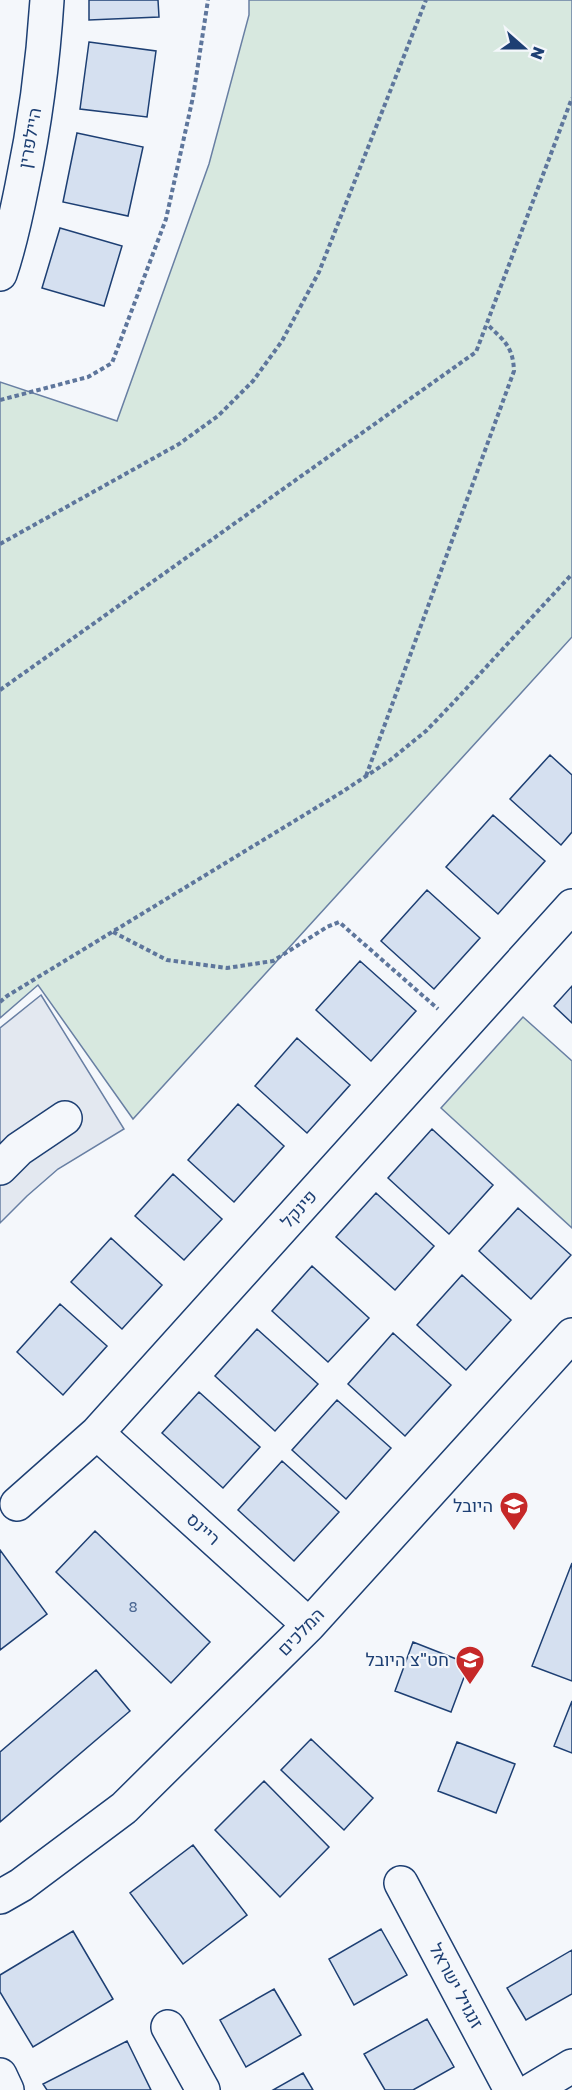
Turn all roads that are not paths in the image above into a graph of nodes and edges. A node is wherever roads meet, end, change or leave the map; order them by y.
1 (47, 0) edge
2 (0, 274) edge
3 (572, 906) edge
4 (65, 1118) dead end
5 (0, 1168) edge
6 (572, 1335) edge
7 (97, 1433) junction
8 (17, 1504) dead end
9 (309, 1625) junction
10 (401, 1883) dead end
11 (0, 1897) edge
12 (168, 2027) dead end
13 (572, 2066) edge
14 (0, 2075) edge
15 (7, 2090) edge
16 (203, 2090) edge
17 (511, 2090) edge
18 (532, 2090) edge

1 - 2 street, היילפרין
3 - 7 street, פינקל
4 - 5 street
6 - 9 street, המלכים
7 - 8 street, פינקל
7 - 9 street, ריינס
9 - 11 street, המלכים
10 - 17 street, זנגויל ישראל
12 - 16 street
13 - 18 street
14 - 15 street

